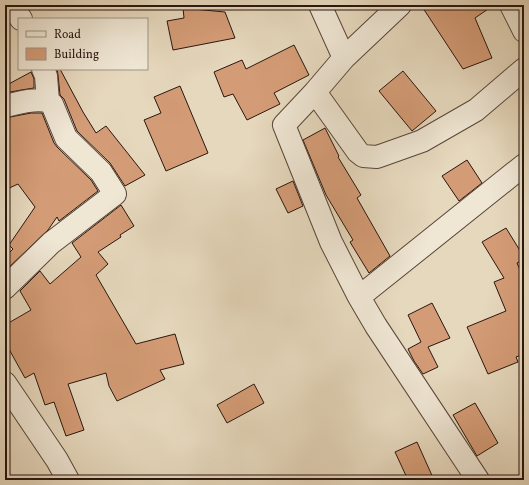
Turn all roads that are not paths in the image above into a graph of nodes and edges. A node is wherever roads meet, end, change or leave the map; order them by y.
1 (11, 5) edge
2 (320, 5) edge
3 (400, 5) edge
4 (510, 5) edge
5 (20, 18) edge
6 (524, 30) edge
7 (344, 58) junction
8 (524, 69) edge
9 (44, 70) edge
10 (315, 92) junction
11 (48, 101) junction
12 (5, 106) edge
13 (524, 165) edge
14 (5, 288) edge
15 (359, 297) junction
16 (5, 383) edge
17 (68, 480) edge
18 (478, 480) edge

1 - 5 street
2 - 7 street
3 - 7 street
4 - 6 street
7 - 10 street
8 - 10 street
9 - 11 street
10 - 15 street
11 - 12 street
11 - 14 street
13 - 15 street
15 - 18 street
16 - 17 street

